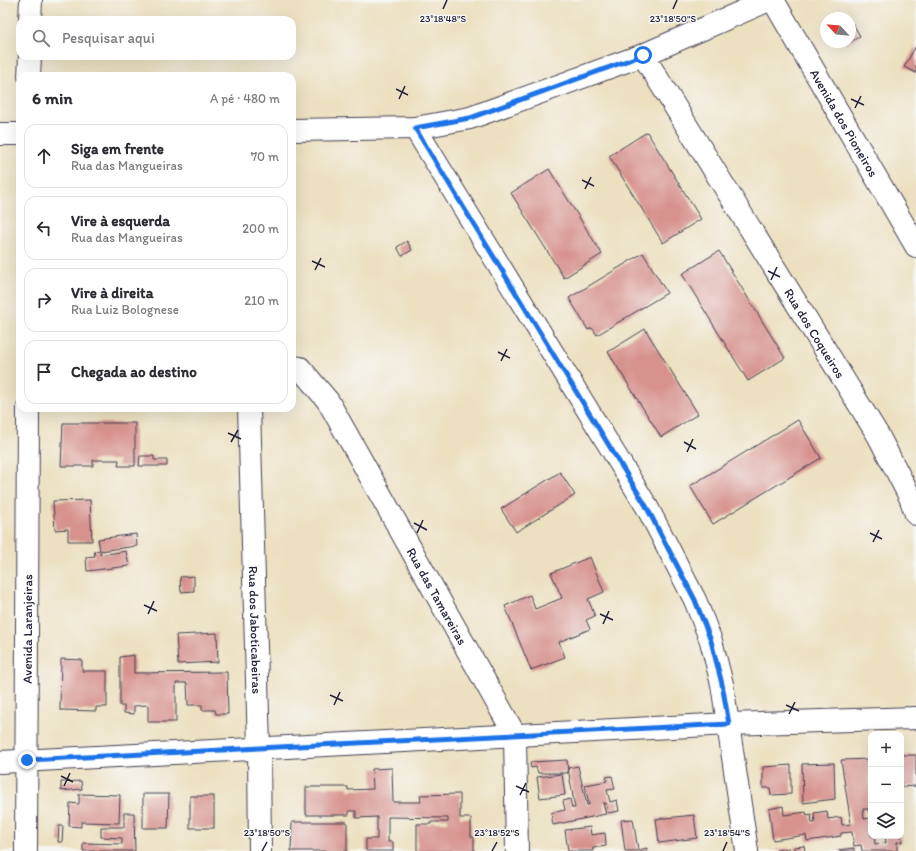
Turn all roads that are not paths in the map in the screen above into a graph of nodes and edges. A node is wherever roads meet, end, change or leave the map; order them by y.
1 (30, 0) edge
2 (769, 0) edge
3 (773, 0) edge
4 (30, 16) edge
5 (643, 55) junction
6 (30, 60) edge
7 (29, 72) edge
8 (415, 128) junction
9 (296, 130) edge
10 (0, 134) edge
11 (16, 134) edge
12 (916, 246) edge
13 (296, 368) edge
14 (28, 412) edge
15 (249, 412) edge
16 (916, 514) edge
17 (916, 718) edge
18 (729, 724) junction
19 (515, 735) junction
20 (259, 748) junction
21 (27, 760) junction
22 (0, 762) edge
23 (26, 851) edge
24 (260, 851) edge
25 (517, 851) edge
26 (747, 851) edge

1 - 4 street
2 - 5 street
3 - 12 street, Avenida dos Pioneiros
5 - 8 street
5 - 16 street, Rua dos Coqueiros
6 - 7 street
8 - 9 street
8 - 18 street
10 - 11 street
13 - 19 street, Rua das Tamareiras
14 - 21 street, Avenida Laranjeiras
15 - 20 street, Rua dos Jaboticabeiras
17 - 18 street
18 - 19 street
18 - 26 street
19 - 20 street
19 - 25 street, Rua das Tamareiras
20 - 21 street
20 - 24 street, Rua dos Jaboticabeiras
21 - 22 street
21 - 23 street, Avenida Laranjeiras

